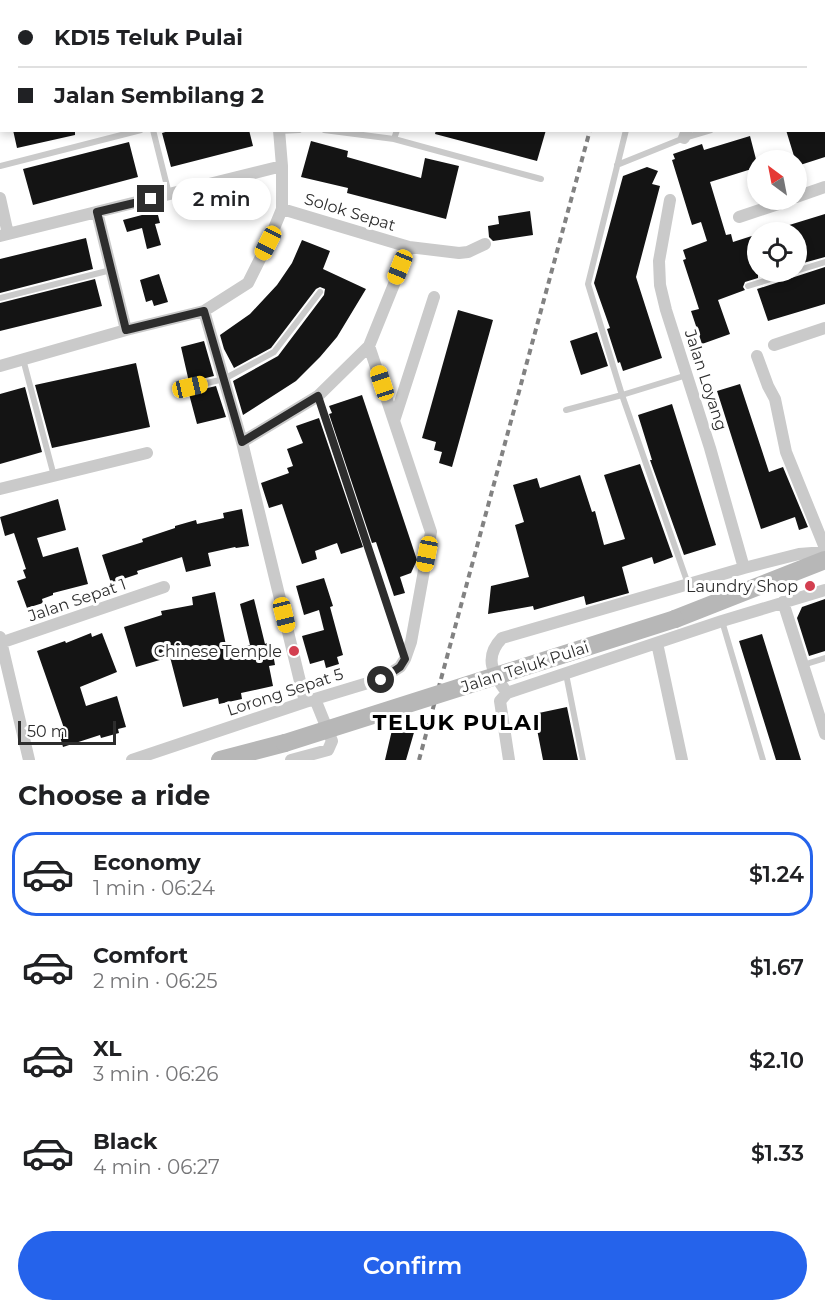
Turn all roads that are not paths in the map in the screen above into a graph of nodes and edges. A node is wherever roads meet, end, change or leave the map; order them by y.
1 (133, 132) edge
2 (154, 132) edge
3 (279, 132) edge
4 (338, 132) edge
5 (396, 132) edge
6 (625, 132) edge
7 (686, 134) edge
8 (394, 140) junction
9 (617, 165) junction
10 (0, 166) edge
11 (282, 166) junction
12 (541, 179) dead end
13 (825, 187) edge
14 (807, 193) edge
15 (169, 194) junction
16 (0, 198) edge
17 (670, 200) dead end
18 (282, 209) junction
19 (760, 210) edge
20 (97, 212) junction
21 (739, 217) dead end
22 (4, 235) edge
23 (485, 244) dead end
24 (409, 247) junction
25 (825, 262) edge
26 (807, 267) edge
27 (111, 270) junction
28 (761, 282) edge
29 (748, 286) dead end
30 (320, 292) dead end
31 (434, 297) dead end
32 (0, 298) edge
33 (204, 311) junction
34 (825, 328) edge
35 (126, 330) junction
36 (774, 345) dead end
37 (369, 346) junction
38 (757, 356) dead end
39 (23, 359) junction
40 (0, 365) edge
41 (687, 375) junction
42 (224, 379) junction
43 (190, 387) dead end
44 (318, 396) junction
45 (622, 396) junction
46 (566, 410) dead end
47 (394, 421) junction
48 (242, 442) junction
49 (147, 453) dead end
50 (54, 476) junction
51 (0, 489) edge
52 (825, 550) edge
53 (825, 560) edge
54 (744, 568) junction
55 (688, 584) junction
56 (164, 587) dead end
57 (825, 590) edge
58 (783, 602) junction
59 (722, 621) junction
60 (0, 641) edge
61 (657, 643) junction
62 (825, 658) edge
63 (405, 659) junction
64 (803, 665) junction
65 (567, 674) junction
66 (507, 693) junction
67 (310, 700) junction
68 (823, 718) edge
69 (825, 734) edge
70 (288, 752) edge
71 (29, 760) edge
72 (132, 760) edge
73 (220, 760) edge
74 (509, 760) edge
75 (583, 760) edge
76 (682, 760) edge
77 (763, 760) edge

1 - 10 lane
2 - 15 lane
3 - 11 street
4 - 8 lane
5 - 8 lane
6 - 9 lane
7 - 9 lane
8 - 12 lane
9 - 45 lane
11 - 15 street
11 - 18 street
13 - 14 street
15 - 20 street
16 - 22 street
17 - 41 street, Jalan Loyang
18 - 24 street, Solok Sepat
18 - 33 street
19 - 21 street
20 - 22 street
20 - 27 street
23 - 24 street, Solok Sepat
24 - 37 street
25 - 26 lane
27 - 32 lane
27 - 35 street
28 - 29 lane
30 - 42 lane
31 - 47 street
33 - 35 street
33 - 42 street
34 - 36 street
35 - 39 street
37 - 44 street
37 - 47 street
38 - 52 street
39 - 40 street
39 - 50 lane
41 - 45 lane
41 - 54 street, Jalan Loyang
42 - 43 lane
42 - 48 street
44 - 48 street
44 - 63 lane
45 - 46 lane
45 - 55 lane
47 - 63 street
48 - 67 street
49 - 50 street
50 - 51 street
52 - 54 street
53 - 70 main road, Jalan Teluk Pulai, bridge
54 - 55 street
55 - 66 street
56 - 60 street, Jalan Sepat 1
57 - 58 street
58 - 59 street
58 - 64 street
59 - 61 street
59 - 77 lane
60 - 71 street
61 - 65 street
61 - 76 street
62 - 64 lane
63 - 67 street, Lorong Sepat 5
64 - 68 street
65 - 66 street
65 - 75 lane
66 - 74 street
67 - 70 street
67 - 72 street, Lorong Sepat 5
68 - 69 street
70 - 73 main road, Jalan Teluk Pulai

